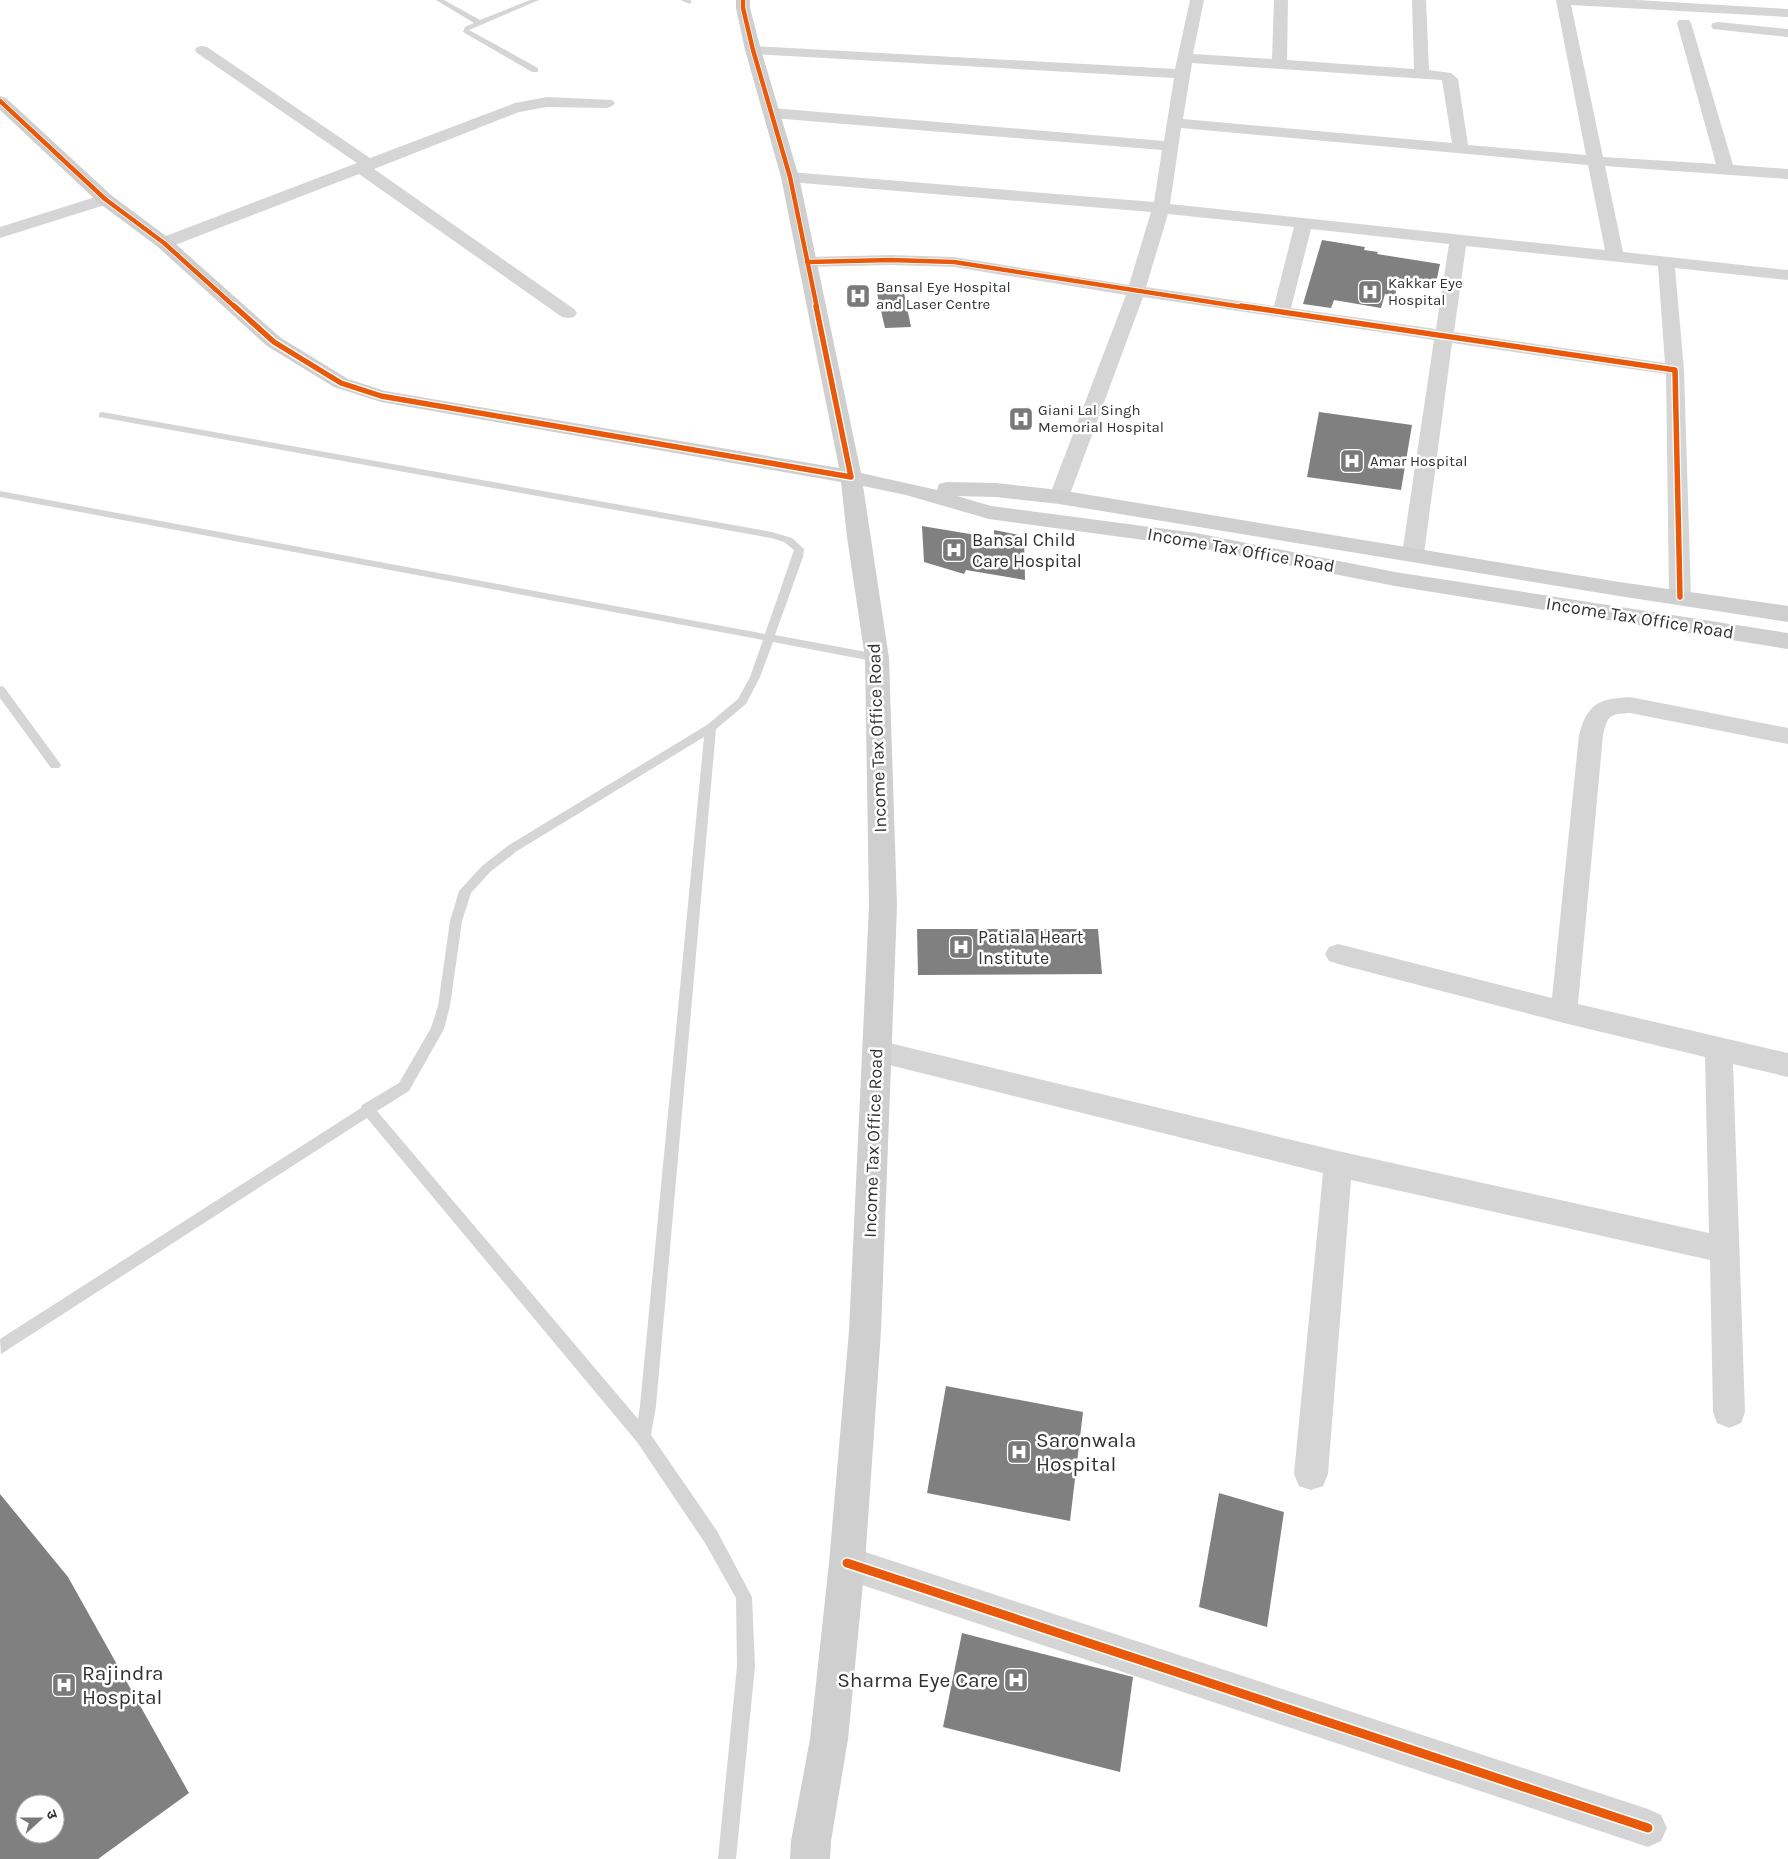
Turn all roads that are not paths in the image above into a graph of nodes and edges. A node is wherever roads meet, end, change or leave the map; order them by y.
1 (439, 0) edge
2 (536, 0) edge
3 (743, 0) edge
4 (1197, 0) edge
5 (1281, 0) edge
6 (1419, 0) edge
7 (1565, 13) junction
8 (1788, 13) edge
9 (1605, 17) dead end
10 (479, 23) junction
11 (1788, 33) edge
12 (202, 50) dead end
13 (753, 50) junction
14 (1279, 64) junction
15 (1184, 66) junction
16 (535, 70) dead end
17 (1422, 74) junction
18 (0, 101) edge
19 (607, 102) dead end
20 (772, 113) junction
21 (1176, 123) junction
22 (1172, 146) junction
23 (1461, 149) junction
24 (1596, 161) junction
25 (366, 166) junction
26 (1726, 170) junction
27 (1788, 174) edge
28 (790, 177) junction
29 (106, 199) junction
30 (1161, 208) junction
31 (1304, 223) junction
32 (0, 233) edge
33 (1458, 240) junction
34 (164, 243) junction
35 (1615, 256) junction
36 (807, 262) junction
37 (1666, 262) junction
38 (1788, 275) edge
39 (1136, 291) junction
40 (1281, 312) junction
41 (568, 313) dead end
42 (1444, 336) junction
43 (1675, 370) junction
44 (102, 415) dead end
45 (851, 477) junction
46 (910, 489) junction
47 (0, 494) edge
48 (1059, 497) junction
49 (1413, 554) junction
50 (1680, 597) junction
51 (1788, 614) edge
52 (768, 638) junction
53 (1788, 641) edge
54 (877, 658) junction
55 (0, 690) edge
56 (711, 728) junction
57 (1788, 736) edge
58 (55, 765) dead end
59 (1338, 954) dead end
60 (1564, 1012) junction
61 (1719, 1048) junction
62 (877, 1051) junction
63 (1788, 1065) edge
64 (367, 1109) junction
65 (1338, 1164) junction
66 (1725, 1250) junction
67 (1, 1347) dead end
68 (1729, 1412) dead end
69 (643, 1437) junction
70 (1311, 1474) dead end
71 (847, 1563) junction
72 (1648, 1828) dead end
73 (727, 1859) edge
74 (810, 1859) edge

1 - 10 lane
2 - 10 lane
3 - 13 main road
4 - 15 street
5 - 14 street
6 - 17 street
7 - 8 street
7 - 9 street
7 - 24 street
10 - 16 lane
11 - 26 street
12 - 25 street
13 - 15 street
13 - 20 main road
14 - 15 street
14 - 17 street
15 - 21 street
17 - 23 street
18 - 29 main road
19 - 25 street
20 - 22 street
20 - 28 main road
21 - 22 street
21 - 23 street
22 - 30 street
23 - 24 street
24 - 26 street
24 - 35 street
25 - 34 street
25 - 41 street
26 - 27 street
28 - 30 street
28 - 36 main road
29 - 32 street
29 - 34 main road
30 - 31 street
30 - 39 street
31 - 33 street
31 - 40 street
33 - 35 street
33 - 42 street
34 - 45 main road
35 - 37 street
36 - 39 street
36 - 45 main road
37 - 38 street
37 - 43 street
39 - 40 street
39 - 48 street
40 - 42 street
42 - 43 street
42 - 49 street
43 - 50 street
44 - 52 lane
45 - 46 main road, Income Tax Office Road
45 - 54 main road, Income Tax Office Road
46 - 48 main road
46 - 53 main road, Income Tax Office Road
47 - 52 lane
48 - 49 main road
49 - 50 main road
50 - 51 main road
52 - 54 lane
52 - 56 lane
54 - 62 main road, Income Tax Office Road
55 - 58 lane
56 - 64 lane
56 - 69 lane
57 - 60 street
59 - 60 street
60 - 61 street
61 - 63 street
61 - 66 street
62 - 65 street
62 - 71 main road, Income Tax Office Road
64 - 67 lane
64 - 69 lane
65 - 66 street
65 - 70 street
66 - 68 street
69 - 73 lane
71 - 72 street
71 - 74 main road, Income Tax Office Road

